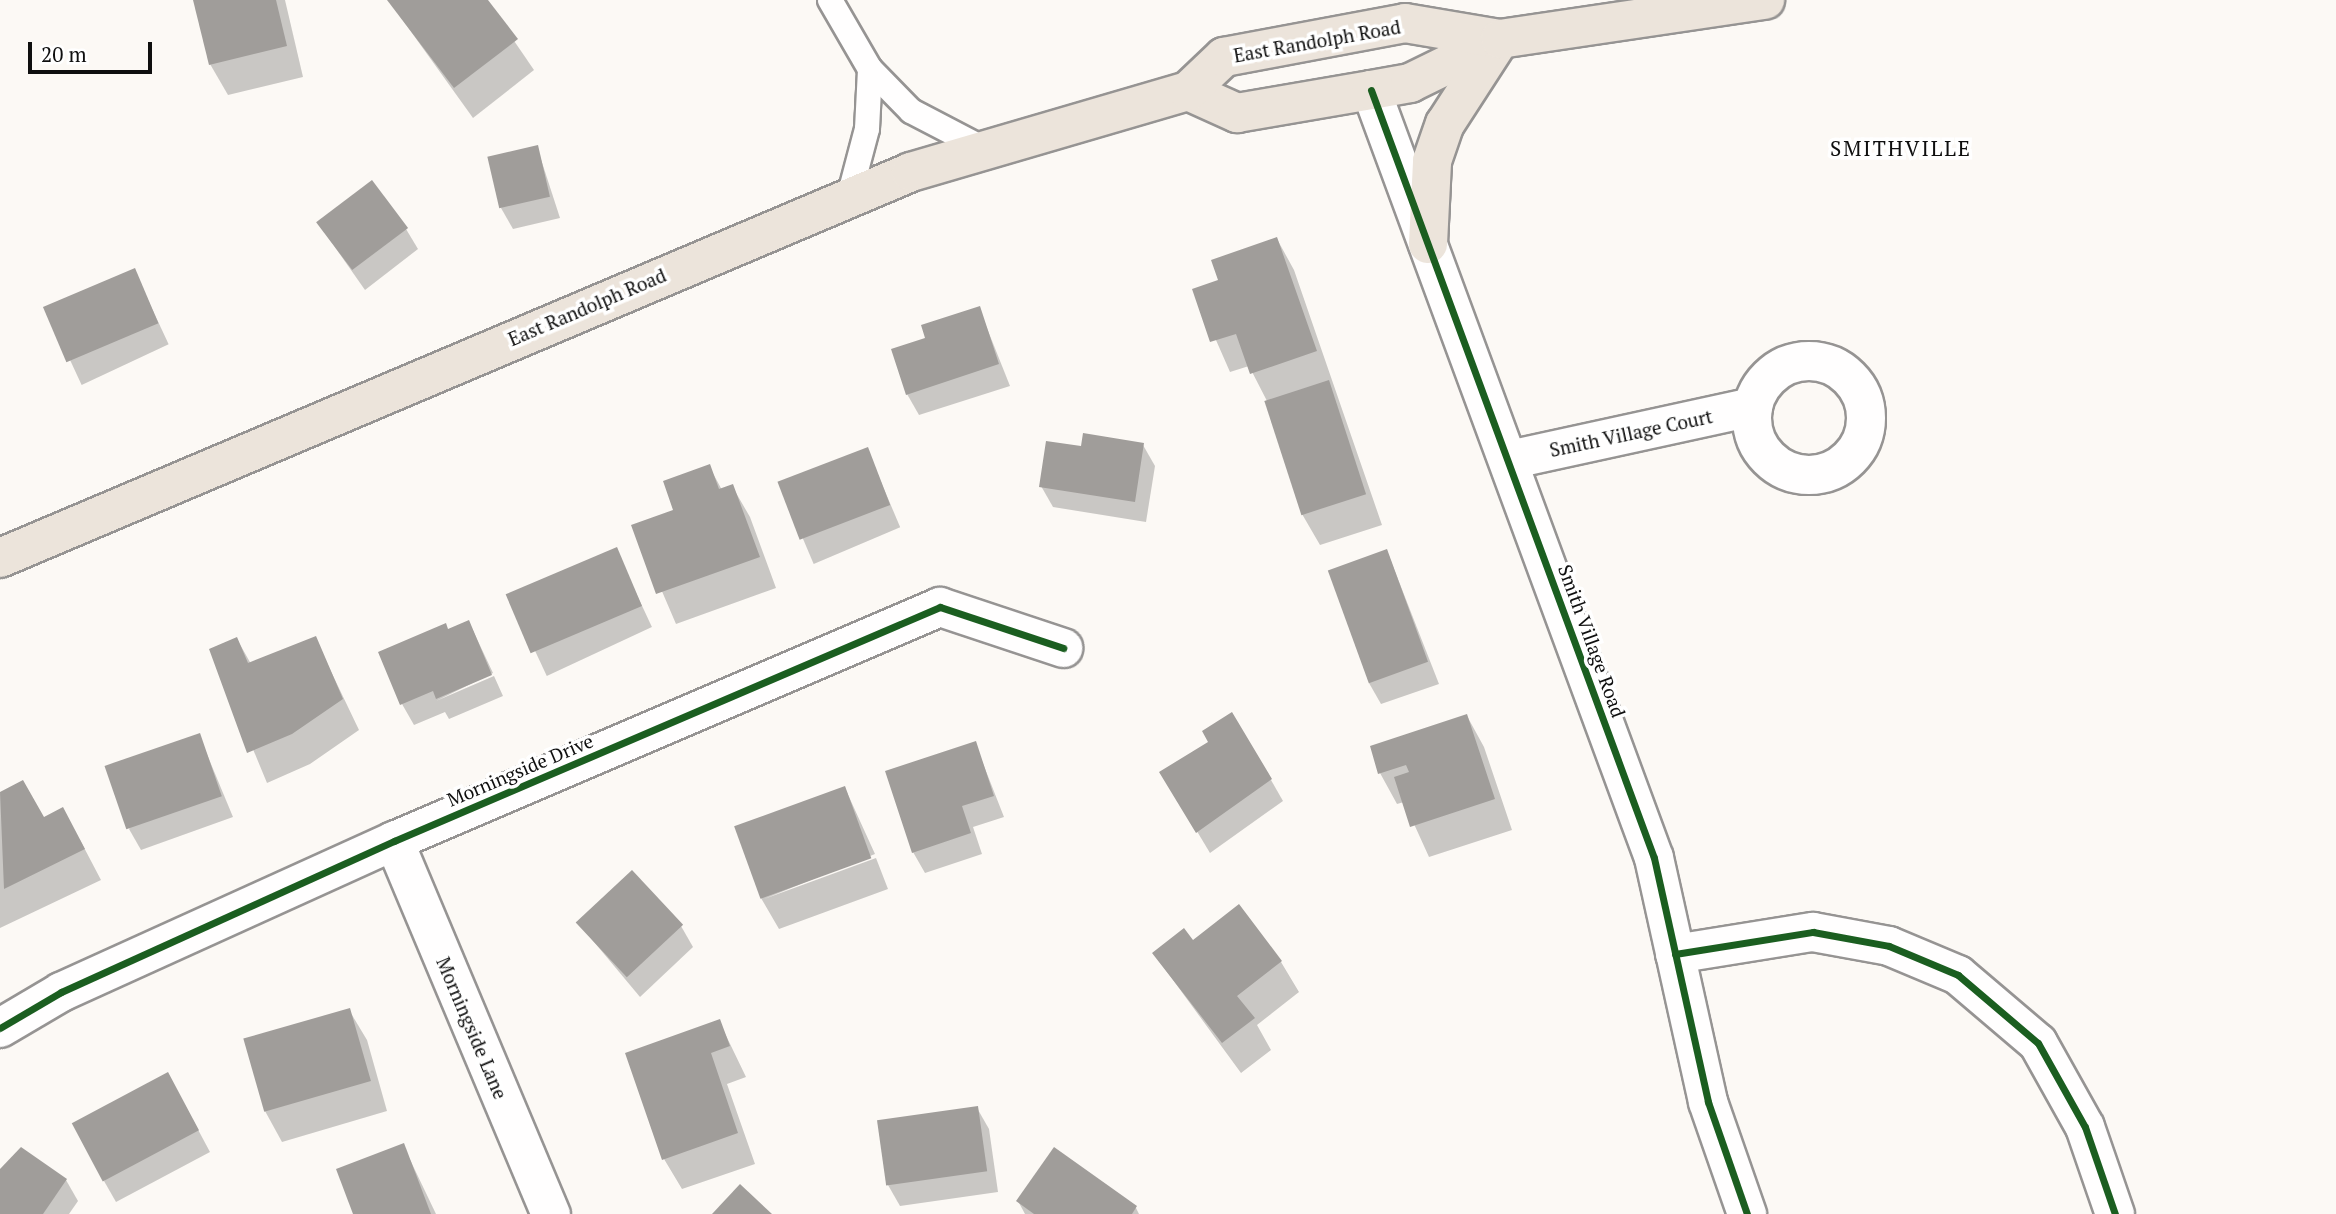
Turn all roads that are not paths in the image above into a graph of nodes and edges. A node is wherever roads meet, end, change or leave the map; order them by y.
1 (830, 0) edge
2 (1765, 0) edge
3 (1500, 38) junction
4 (870, 69) junction
5 (1371, 90) junction
6 (1188, 91) junction
7 (985, 149) junction
8 (849, 197) junction
9 (1428, 244) junction
10 (1753, 407) dead end
11 (1510, 460) junction
12 (0, 558) edge
13 (1063, 648) dead end
14 (394, 841) junction
15 (1675, 954) junction
16 (0, 1028) edge
17 (551, 1214) edge
18 (1747, 1214) edge
19 (2115, 1214) edge

1 - 4 lane
2 - 3 main road, East Randolph Road
3 - 5 main road, East Randolph Road
3 - 6 main road, East Randolph Road
3 - 9 main road
4 - 7 lane
4 - 8 lane
5 - 6 main road, East Randolph Road
5 - 9 street, Smith Village Road
6 - 7 main road, East Randolph Road
7 - 8 main road, East Randolph Road
8 - 12 main road, East Randolph Road
9 - 11 street, Smith Village Road
10 - 11 street, Smith Village Court
11 - 15 street, Smith Village Road
13 - 14 street, Morningside Drive
14 - 16 street, Morningside Drive
14 - 17 street, Morningside Lane
15 - 18 street, Smith Village Road
15 - 19 street

